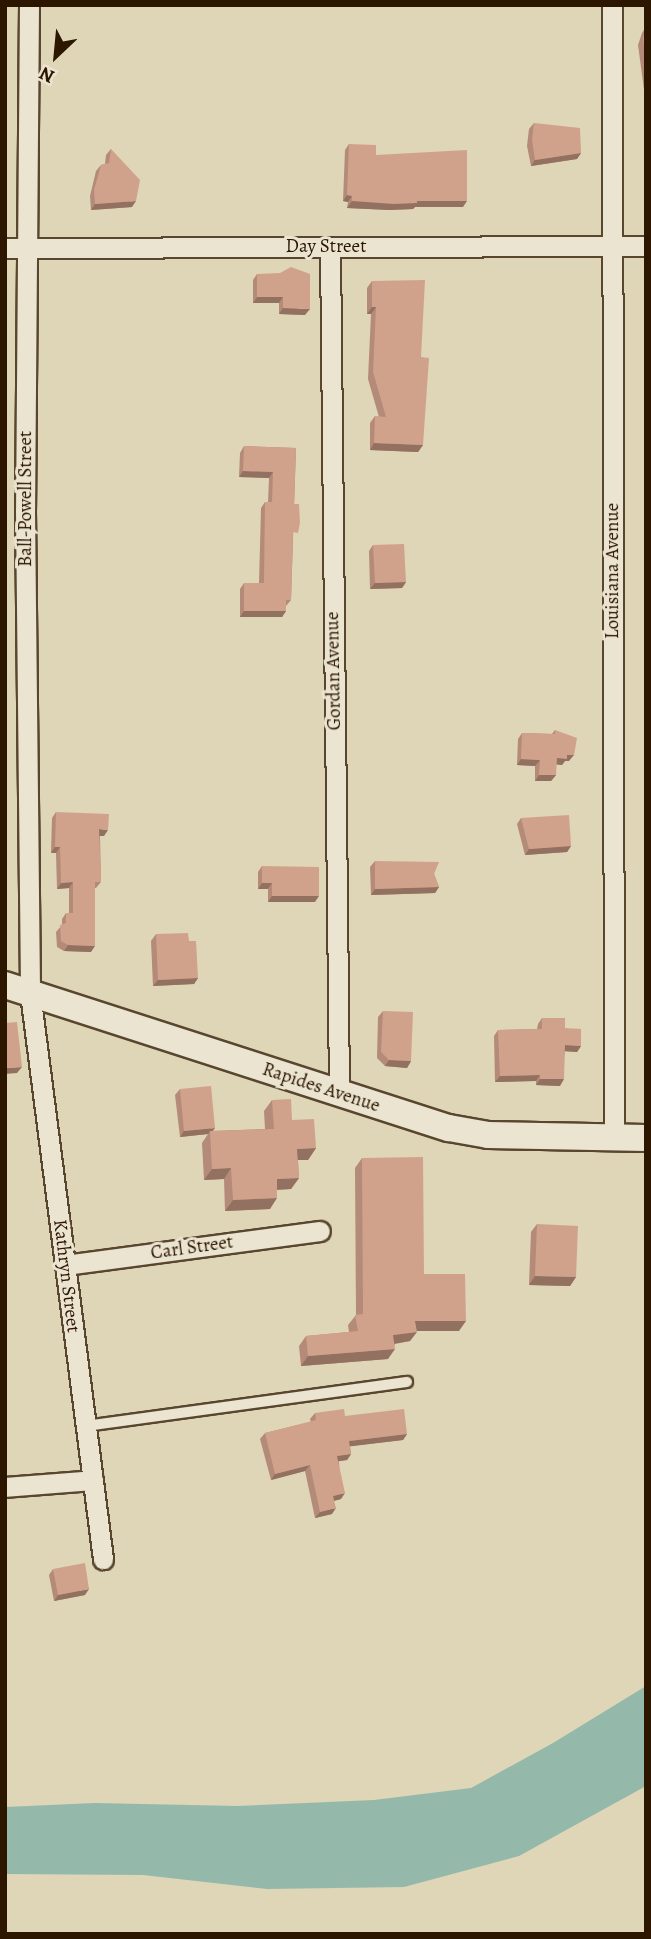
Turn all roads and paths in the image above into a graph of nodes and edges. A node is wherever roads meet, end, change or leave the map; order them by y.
1 (29, 5) edge
2 (612, 5) edge
3 (330, 247) junction
4 (612, 247) junction
5 (646, 247) edge
6 (5, 248) edge
7 (30, 248) junction
8 (15, 511) edge
9 (18, 989) edge
10 (339, 1094) junction
11 (614, 1137) junction
12 (646, 1138) edge
13 (320, 1231) dead end
14 (65, 1265) junction
15 (407, 1382) dead end
16 (85, 1426) junction
17 (93, 1480) junction
18 (5, 1486) edge
19 (103, 1559) dead end

1 - 7 street, Ball-Powell Street
2 - 4 street, Louisiana Avenue
3 - 4 street, Day Street
3 - 7 street, Day Street
3 - 10 street, Gordan Avenue
4 - 5 street, Day Street
4 - 11 street, Louisiana Avenue
6 - 7 street, Day Street
7 - 8 street, Ball-Powell Street
8 - 9 street, Ball-Powell Street
9 - 10 main road, Rapides Avenue
9 - 14 street, Kathryn Street
10 - 11 main road, Rapides Avenue
11 - 12 main road, Rapides Avenue
13 - 14 street, Carl Street
14 - 16 street, Kathryn Street
15 - 16 lane
16 - 17 street, Kathryn Street
17 - 18 street
17 - 19 street, Kathryn Street

